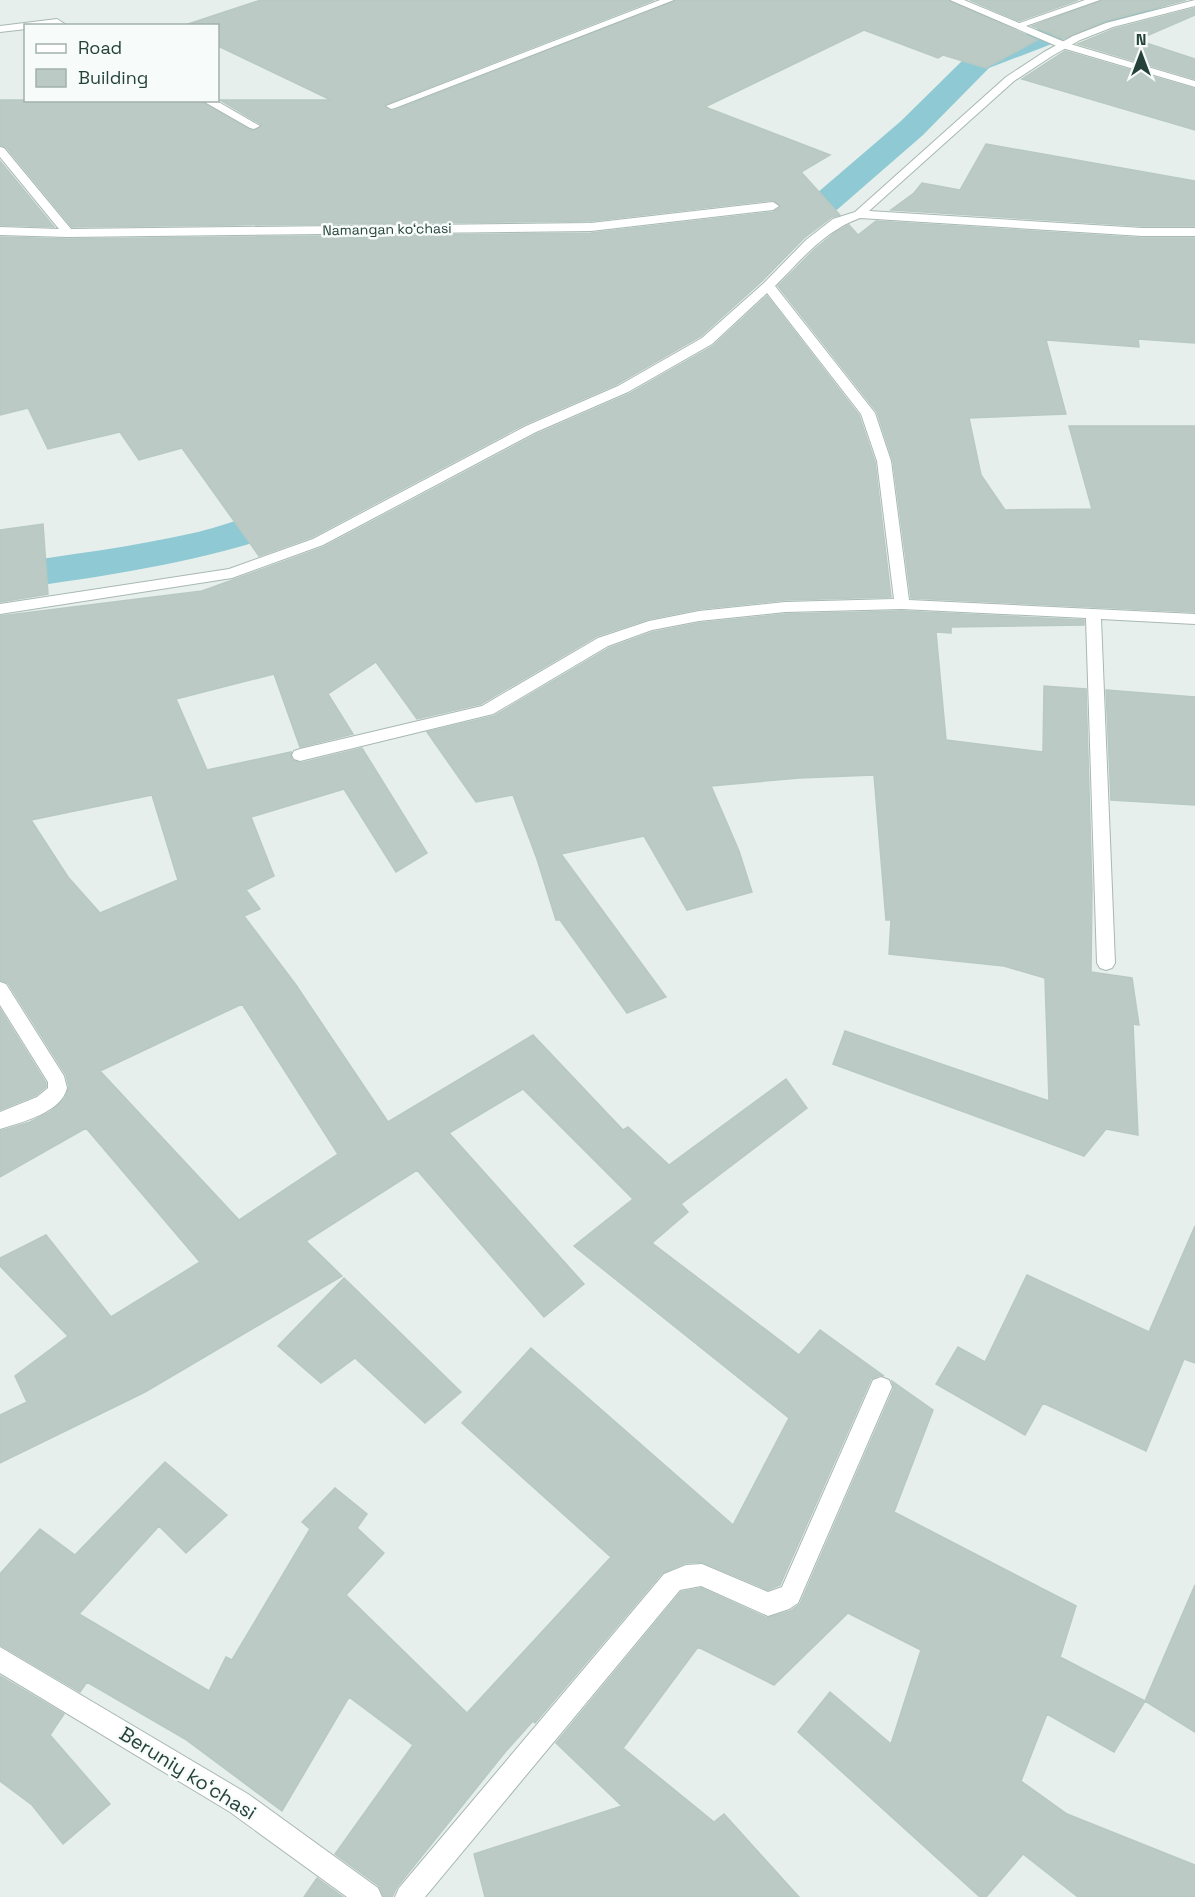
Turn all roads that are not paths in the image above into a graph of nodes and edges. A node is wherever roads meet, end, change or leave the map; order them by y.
1 (669, 0) edge
2 (955, 0) edge
3 (1095, 0) edge
4 (1195, 3) edge
5 (44, 24) edge
6 (60, 24) edge
7 (24, 26) edge
8 (1016, 26) junction
9 (0, 29) edge
10 (1063, 45) junction
11 (1195, 84) edge
12 (210, 102) edge
13 (392, 106) dead end
14 (254, 126) dead end
15 (0, 150) edge
16 (773, 207) dead end
17 (859, 214) junction
18 (0, 231) edge
19 (1195, 232) edge
20 (68, 233) junction
21 (768, 286) junction
22 (902, 604) junction
23 (0, 609) edge
24 (1093, 613) junction
25 (1195, 620) edge
26 (300, 755) dead end
27 (1106, 963) dead end
28 (0, 989) edge
29 (0, 1121) edge
30 (881, 1387) dead end
31 (0, 1659) edge
32 (369, 1897) edge
33 (408, 1897) edge

1 - 13 street
2 - 8 street
3 - 8 street
4 - 10 street
5 - 6 street
7 - 9 street
8 - 10 street
10 - 11 street
10 - 17 street
12 - 14 street
15 - 20 street
16 - 20 street, Namangan koʻchasi
17 - 19 street
17 - 21 street
18 - 20 street, Namangan koʻchasi
21 - 22 street
21 - 23 street
22 - 24 street
22 - 26 street
24 - 25 street
24 - 27 street
28 - 29 street
30 - 33 street
31 - 32 street, Beruniy koʻchasi

